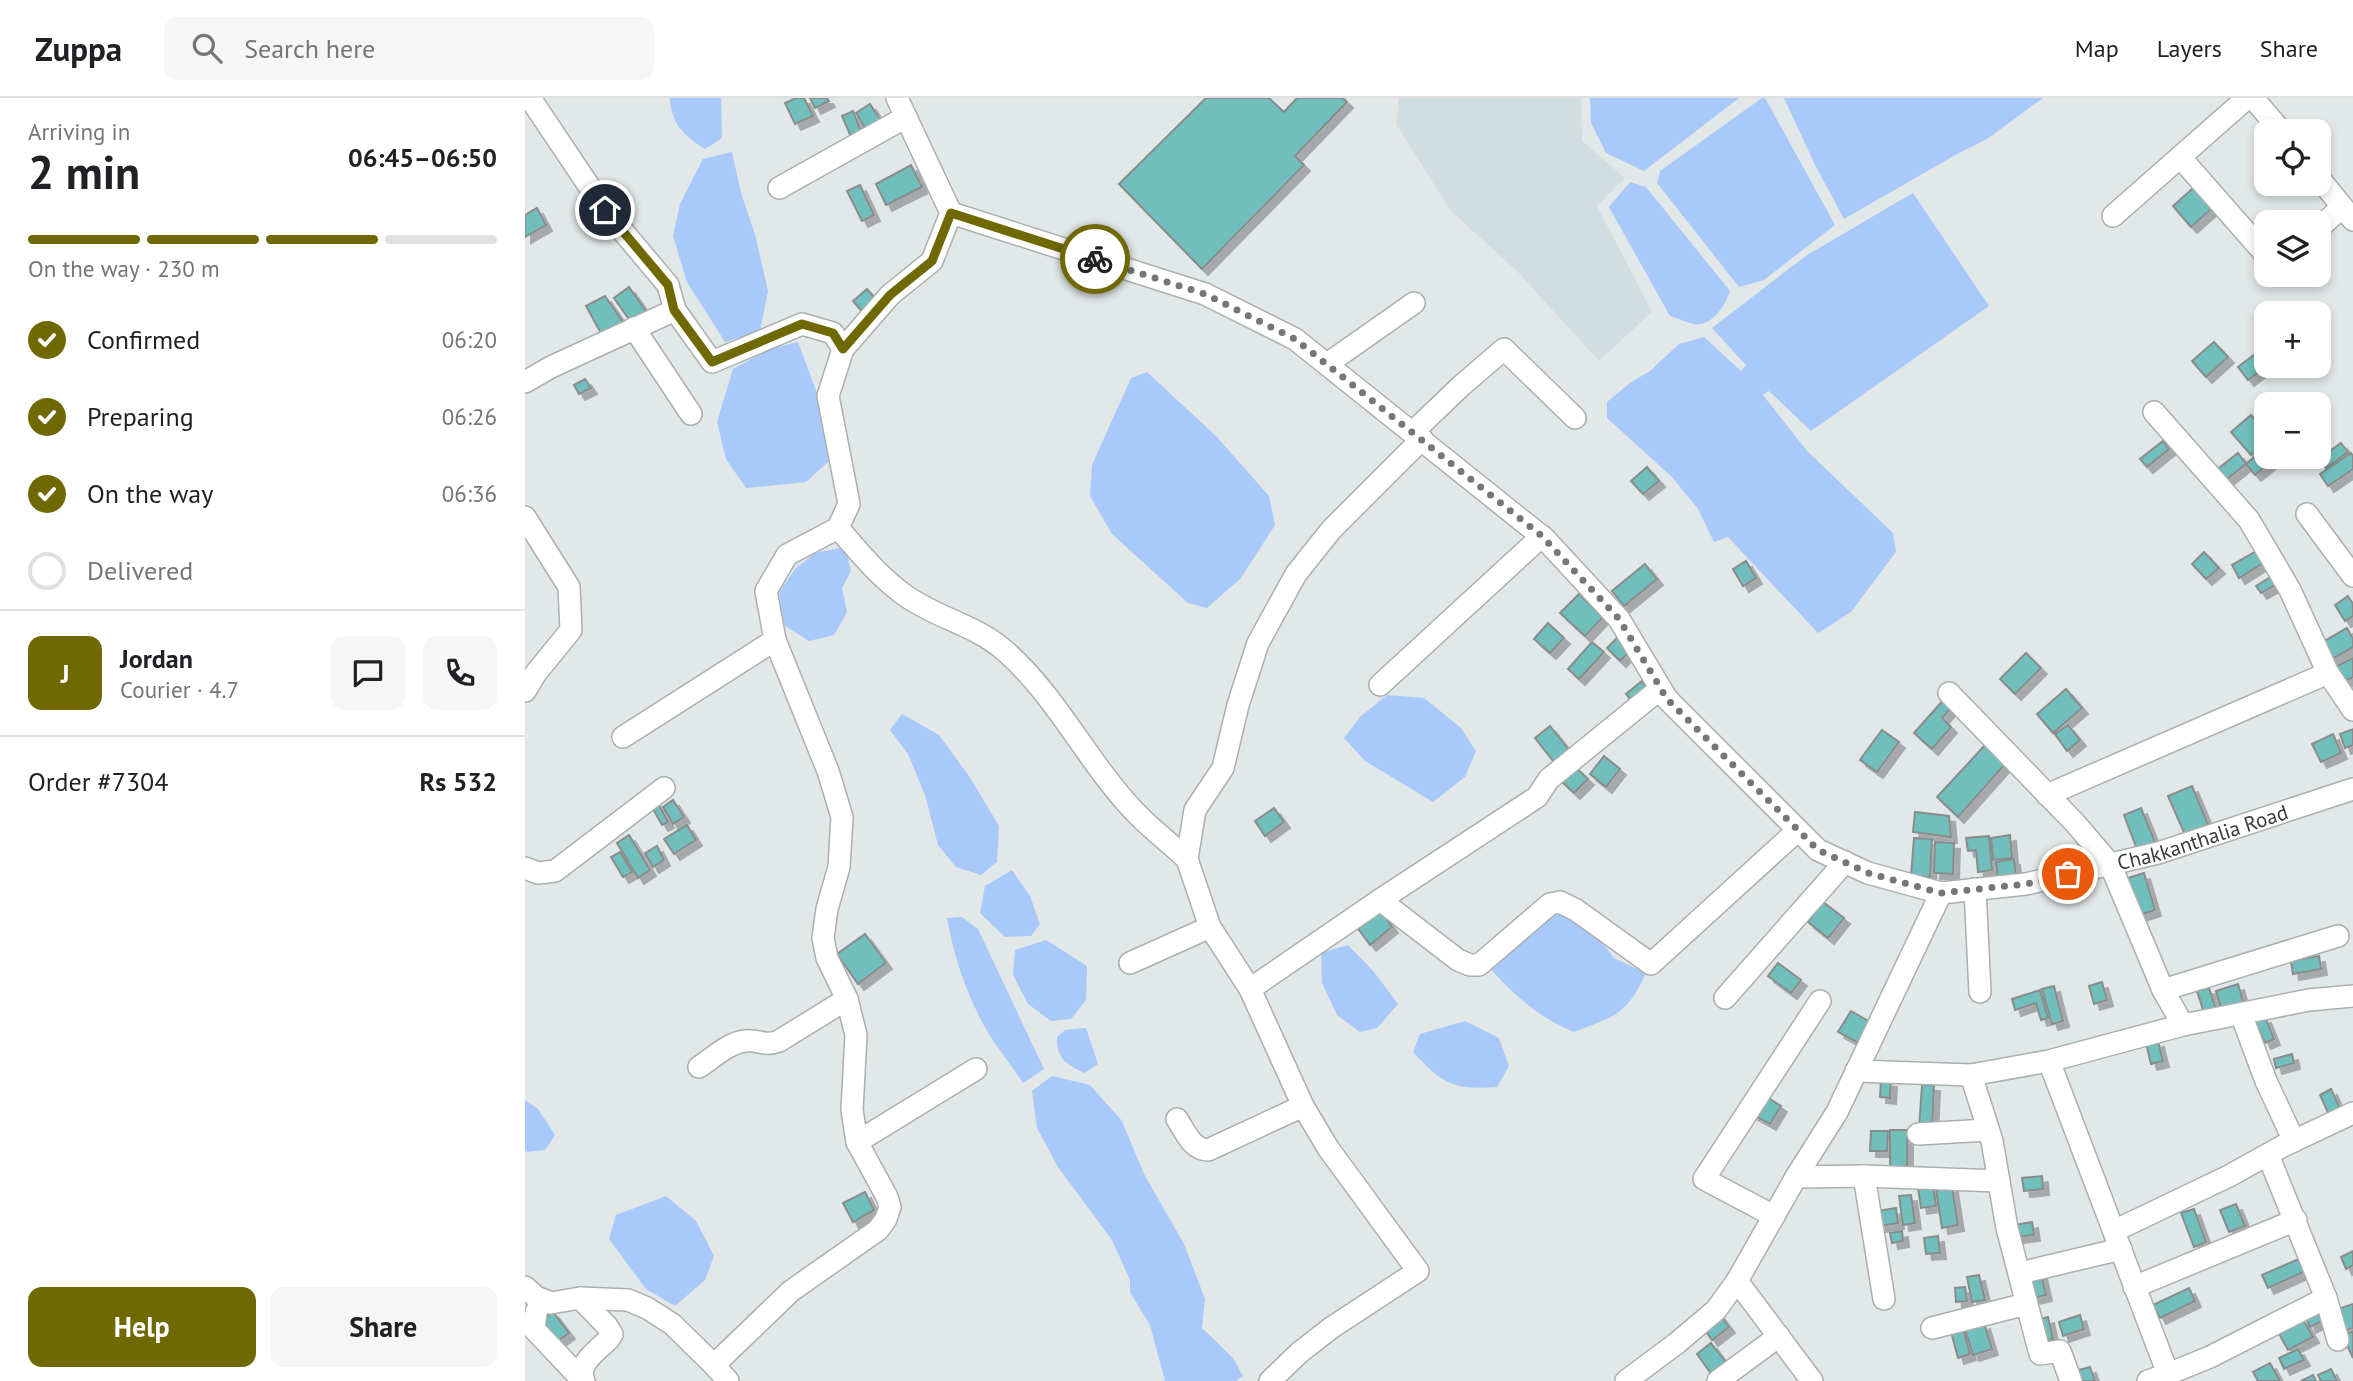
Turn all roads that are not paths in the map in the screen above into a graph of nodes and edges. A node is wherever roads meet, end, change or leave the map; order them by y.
1 (530, 98) edge
2 (2247, 98) edge
3 (2253, 98) edge
4 (902, 107) edge
5 (2271, 119) edge
6 (2180, 157) junction
7 (779, 188) dead end
8 (2331, 192) edge
9 (951, 213) junction
10 (2348, 213) edge
11 (2113, 216) dead end
12 (2331, 222) edge
13 (2254, 241) edge
14 (1414, 303) dead end
15 (674, 310) junction
16 (634, 328) junction
17 (843, 349) junction
18 (1327, 364) junction
19 (525, 382) edge
20 (2154, 412) dead end
21 (691, 414) dead end
22 (1575, 418) dead end
23 (1418, 435) junction
24 (2307, 514) dead end
25 (525, 517) edge
26 (838, 528) junction
27 (1542, 536) junction
28 (2353, 576) edge
29 (775, 640) junction
30 (2327, 673) junction
31 (1380, 685) dead end
32 (1660, 689) junction
33 (525, 691) edge
34 (1949, 693) dead end
35 (2353, 710) edge
36 (623, 737) dead end
37 (664, 788) dead end
38 (2353, 789) edge
39 (2047, 795) junction
40 (1798, 830) junction
41 (1187, 859) junction
42 (1845, 862) junction
43 (2111, 864) junction
44 (525, 868) edge
45 (1975, 889) junction
46 (1941, 893) junction
47 (1380, 900) junction
48 (1210, 927) junction
49 (2338, 936) dead end
50 (1130, 963) dead end
51 (1250, 989) junction
52 (2163, 990) junction
53 (1980, 992) dead end
54 (2353, 996) edge
55 (1725, 998) dead end
56 (847, 999) junction
57 (1820, 1001) dead end
58 (2241, 1014) junction
59 (2183, 1026) junction
60 (2049, 1061) junction
61 (699, 1067) dead end
62 (976, 1069) dead end
63 (1856, 1071) junction
64 (1971, 1075) junction
65 (1303, 1106) junction
66 (2353, 1113) edge
67 (1177, 1119) dead end
68 (1989, 1130) junction
69 (1918, 1134) dead end
70 (2294, 1141) junction
71 (857, 1142) junction
72 (2268, 1155) junction
73 (1864, 1176) junction
74 (1796, 1177) junction
75 (1999, 1181) junction
76 (1774, 1216) junction
77 (2296, 1220) junction
78 (2117, 1240) junction
79 (2020, 1273) junction
80 (1737, 1281) junction
81 (525, 1287) edge
82 (2134, 1287) junction
83 (580, 1298) junction
84 (2326, 1298) junction
85 (543, 1300) junction
86 (1884, 1300) dead end
87 (2026, 1304) junction
88 (1932, 1328) dead end
89 (1779, 1336) junction
90 (2338, 1340) dead end
91 (721, 1373) edge
92 (2158, 1377) edge
93 (583, 1381) edge
94 (1270, 1381) edge
95 (1626, 1381) edge
96 (1718, 1381) edge
97 (1812, 1381) edge
98 (2071, 1381) edge

1 - 15 street
2 - 6 street
3 - 5 street
4 - 7 street
4 - 9 street
6 - 11 street
6 - 13 street
8 - 10 street
9 - 17 street
9 - 18 street, Chakkanthalia Road
10 - 12 street
14 - 18 street
15 - 16 street
15 - 17 street
16 - 19 street
16 - 21 street
17 - 26 street
18 - 23 street, Chakkanthalia Road
20 - 30 street
22 - 23 street
23 - 27 street, Chakkanthalia Road
23 - 41 street
24 - 28 street
25 - 33 street
26 - 29 street
26 - 41 street
27 - 31 street
27 - 32 street, Chakkanthalia Road
29 - 36 street
29 - 56 street
30 - 35 street
30 - 39 street
32 - 40 street, Chakkanthalia Road
32 - 47 street
34 - 39 street
37 - 44 street
38 - 43 street, Chakkanthalia Road
39 - 43 street
40 - 42 street, Chakkanthalia Road
40 - 47 street
41 - 48 street
42 - 46 street, Chakkanthalia Road
42 - 55 street
43 - 45 street, Chakkanthalia Road
43 - 52 street
45 - 46 street, Chakkanthalia Road
45 - 53 street
46 - 63 street
47 - 51 street
48 - 50 street
48 - 51 street
49 - 52 street
51 - 65 street
52 - 59 street
54 - 58 street
56 - 61 street
56 - 71 street
57 - 76 street
58 - 59 street
58 - 70 street
59 - 60 street
60 - 64 street
60 - 78 street
62 - 71 street
63 - 64 street
63 - 74 street
64 - 68 street
65 - 67 street
65 - 94 street
66 - 70 street
68 - 69 street
68 - 75 street
70 - 72 street
71 - 91 street
72 - 77 street
72 - 78 street
73 - 74 street
73 - 75 street
73 - 86 street
74 - 76 street
75 - 79 street
76 - 80 street
77 - 82 street
77 - 84 street
78 - 79 street
78 - 82 street
79 - 87 street
80 - 89 street
80 - 95 street
81 - 85 street
82 - 92 street
83 - 85 street
83 - 91 street
83 - 93 street
84 - 90 street
84 - 92 street
85 - 93 street
87 - 88 street
87 - 98 street
89 - 96 street
89 - 97 street

